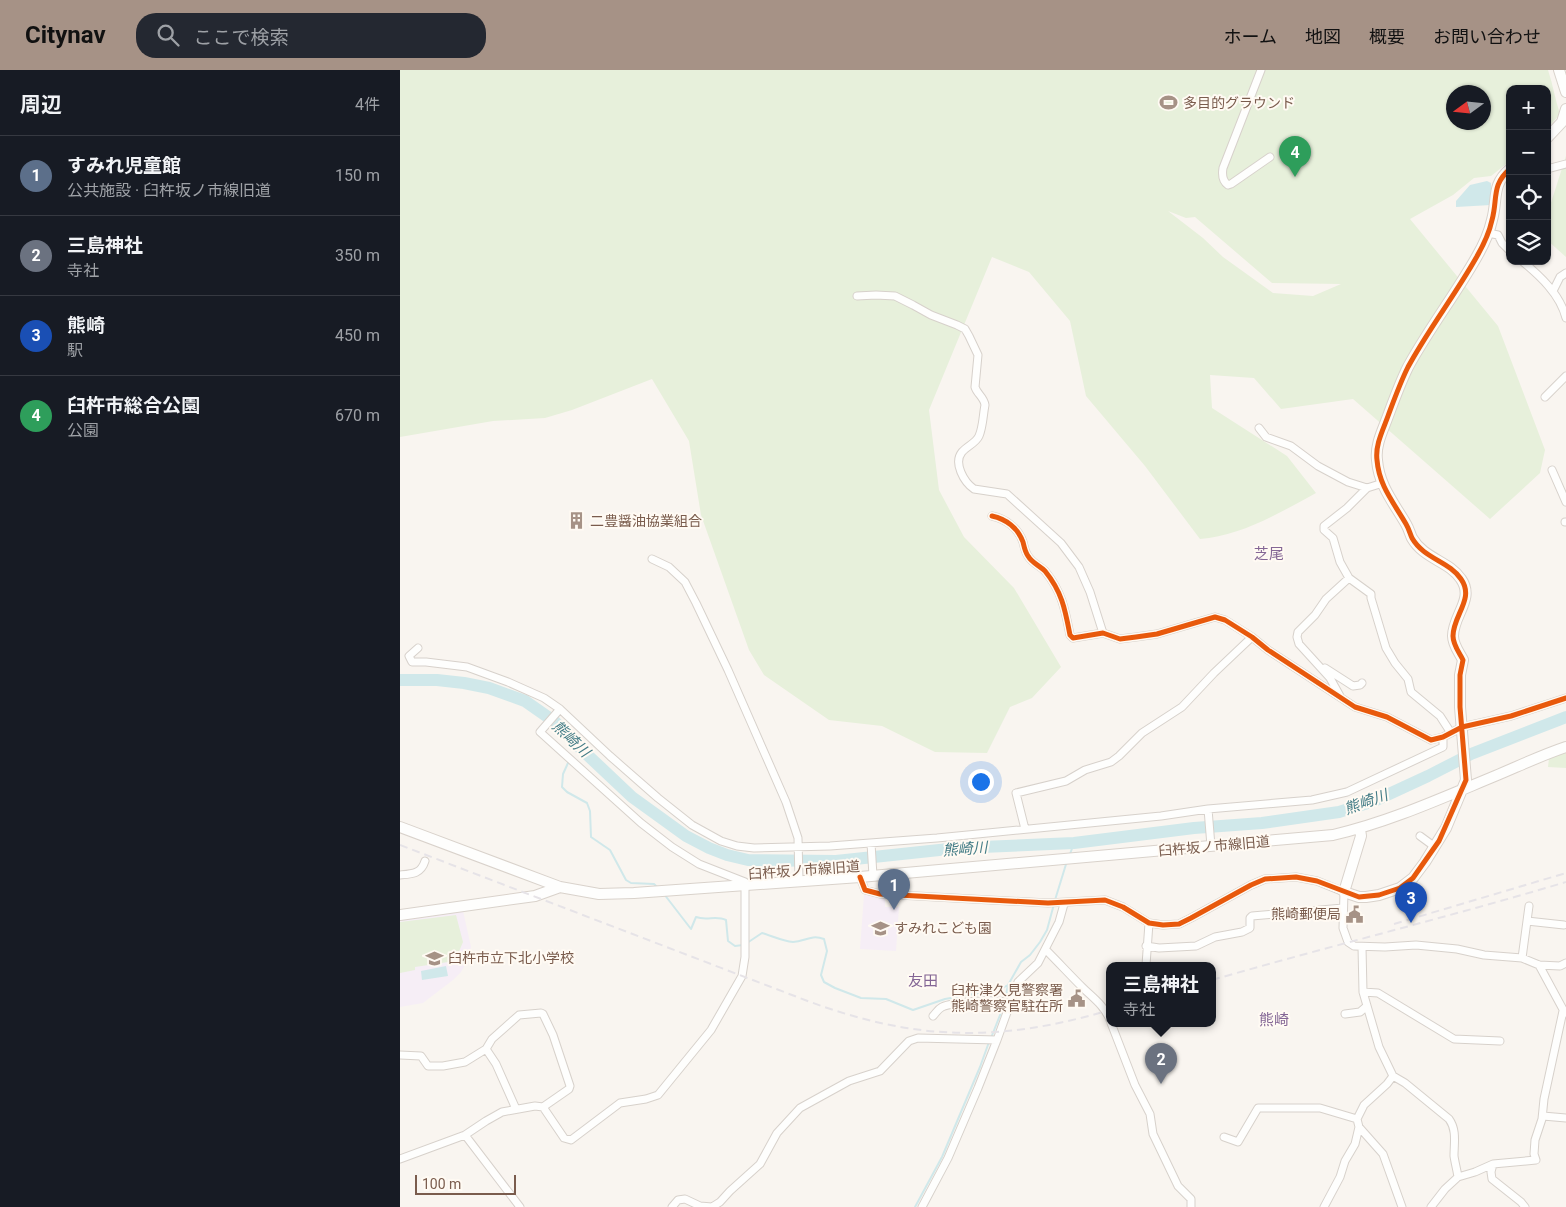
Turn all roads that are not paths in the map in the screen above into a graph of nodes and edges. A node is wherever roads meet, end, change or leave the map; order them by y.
1 (1260, 70) edge
2 (1559, 70) edge
3 (1566, 92) edge
4 (1566, 109) edge
5 (1551, 134) edge
6 (1270, 156) dead end
7 (1566, 164) edge
8 (1551, 168) edge
9 (1506, 173) edge
10 (1488, 233) junction
11 (1506, 247) edge
12 (1526, 265) edge
13 (1566, 273) edge
14 (1553, 291) junction
15 (857, 296) dead end
16 (1566, 318) edge
17 (1566, 376) edge
18 (1545, 397) dead end
19 (1259, 428) dead end
20 (1552, 470) dead end
21 (1383, 483) junction
22 (1367, 488) junction
23 (1566, 502) edge
24 (992, 516) dead end
25 (652, 559) dead end
26 (1349, 578) junction
27 (1102, 633) junction
28 (1252, 637) junction
29 (418, 648) dead end
30 (1320, 666) junction
31 (1362, 683) dead end
32 (1340, 696) junction
33 (1566, 698) edge
34 (560, 709) junction
35 (1462, 732) junction
36 (1451, 733) junction
37 (1443, 737) junction
38 (1566, 747) edge
39 (1465, 784) junction
40 (1208, 810) junction
41 (400, 827) edge
42 (1025, 829) junction
43 (1360, 829) junction
44 (1420, 836) dead end
45 (872, 844) junction
46 (1210, 844) junction
47 (798, 846) junction
48 (1434, 846) junction
49 (425, 861) dead end
50 (873, 873) junction
51 (400, 875) edge
52 (860, 877) junction
53 (799, 878) junction
54 (746, 885) junction
55 (560, 887) junction
56 (1344, 892) junction
57 (1062, 904) junction
58 (1529, 906) dead end
59 (1343, 908) junction
60 (400, 914) edge
61 (1527, 921) junction
62 (1149, 923) junction
63 (1564, 925) dead end
64 (1146, 946) junction
65 (1362, 947) junction
66 (1046, 950) junction
67 (1522, 958) junction
68 (1146, 962) edge
69 (1566, 963) edge
70 (1539, 965) junction
71 (1363, 992) junction
72 (1006, 1002) junction
73 (1099, 1002) junction
74 (1106, 1003) edge
75 (1367, 1006) junction
76 (1106, 1011) edge
77 (1565, 1013) edge
78 (1345, 1014) dead end
79 (933, 1016) dead end
80 (1112, 1027) edge
81 (993, 1040) junction
82 (1500, 1041) dead end
83 (486, 1049) junction
84 (400, 1055) edge
85 (1393, 1076) junction
86 (543, 1107) junction
87 (516, 1109) junction
88 (1543, 1116) junction
89 (1566, 1118) edge
90 (1357, 1119) junction
91 (1359, 1127) junction
92 (465, 1135) junction
93 (1224, 1138) dead end
94 (400, 1159) edge
95 (1493, 1164) junction
96 (1458, 1177) junction
97 (520, 1207) edge
98 (672, 1207) edge
99 (922, 1207) edge
100 (1191, 1207) edge
101 (1324, 1207) edge
102 (1402, 1207) edge
103 (1431, 1207) edge
104 (1525, 1207) edge

1 - 6 street
2 - 3 street
4 - 5 street
7 - 8 street
9 - 10 street
10 - 11 street
10 - 21 street
12 - 14 street
13 - 14 street
14 - 16 street
15 - 27 street
17 - 18 street
19 - 22 street
20 - 23 street
21 - 22 street
21 - 35 street
22 - 26 street
24 - 27 street
25 - 47 street
26 - 30 street
26 - 36 street
27 - 28 street
28 - 32 street
28 - 42 street
29 - 34 street
30 - 31 street
30 - 32 street
32 - 37 street
33 - 35 street
34 - 47 street
34 - 54 street
35 - 36 street
35 - 39 street
36 - 37 street
37 - 40 street
38 - 39 street, 臼杵坂ノ市線旧道
39 - 43 street, 臼杵坂ノ市線旧道
39 - 48 street
40 - 42 street
40 - 46 street
41 - 55 street
42 - 45 street
43 - 46 street, 臼杵坂ノ市線旧道
43 - 56 street
44 - 48 street
45 - 47 street
45 - 50 street
46 - 50 street, 臼杵坂ノ市線旧道
47 - 53 street
48 - 56 street
49 - 51 street
50 - 52 street, 臼杵坂ノ市線旧道
52 - 53 street, 臼杵坂ノ市線旧道
52 - 57 street
53 - 54 street, 臼杵坂ノ市線旧道
54 - 55 street, 臼杵坂ノ市線旧道
54 - 86 street
55 - 60 street, 臼杵坂ノ市線旧道
56 - 59 street
56 - 62 street
57 - 62 street
57 - 66 street
58 - 61 street
59 - 64 street
59 - 65 street
61 - 63 street
61 - 67 street
62 - 64 street
64 - 68 street
65 - 67 street
65 - 71 street
66 - 72 street
66 - 73 street
67 - 70 street
69 - 70 street
70 - 77 street
71 - 75 street
71 - 82 street
72 - 79 street
72 - 81 street
73 - 74 street
73 - 76 street
75 - 78 street
75 - 85 street
77 - 88 street
80 - 100 street
81 - 98 street
81 - 99 street
83 - 84 street
83 - 86 street
83 - 87 street
85 - 90 street
85 - 96 street
86 - 87 street
87 - 92 street
88 - 89 street
88 - 95 street
90 - 91 street
90 - 93 street
91 - 101 street
91 - 102 street
92 - 94 street
92 - 97 street
95 - 96 street
95 - 104 street
96 - 103 street

